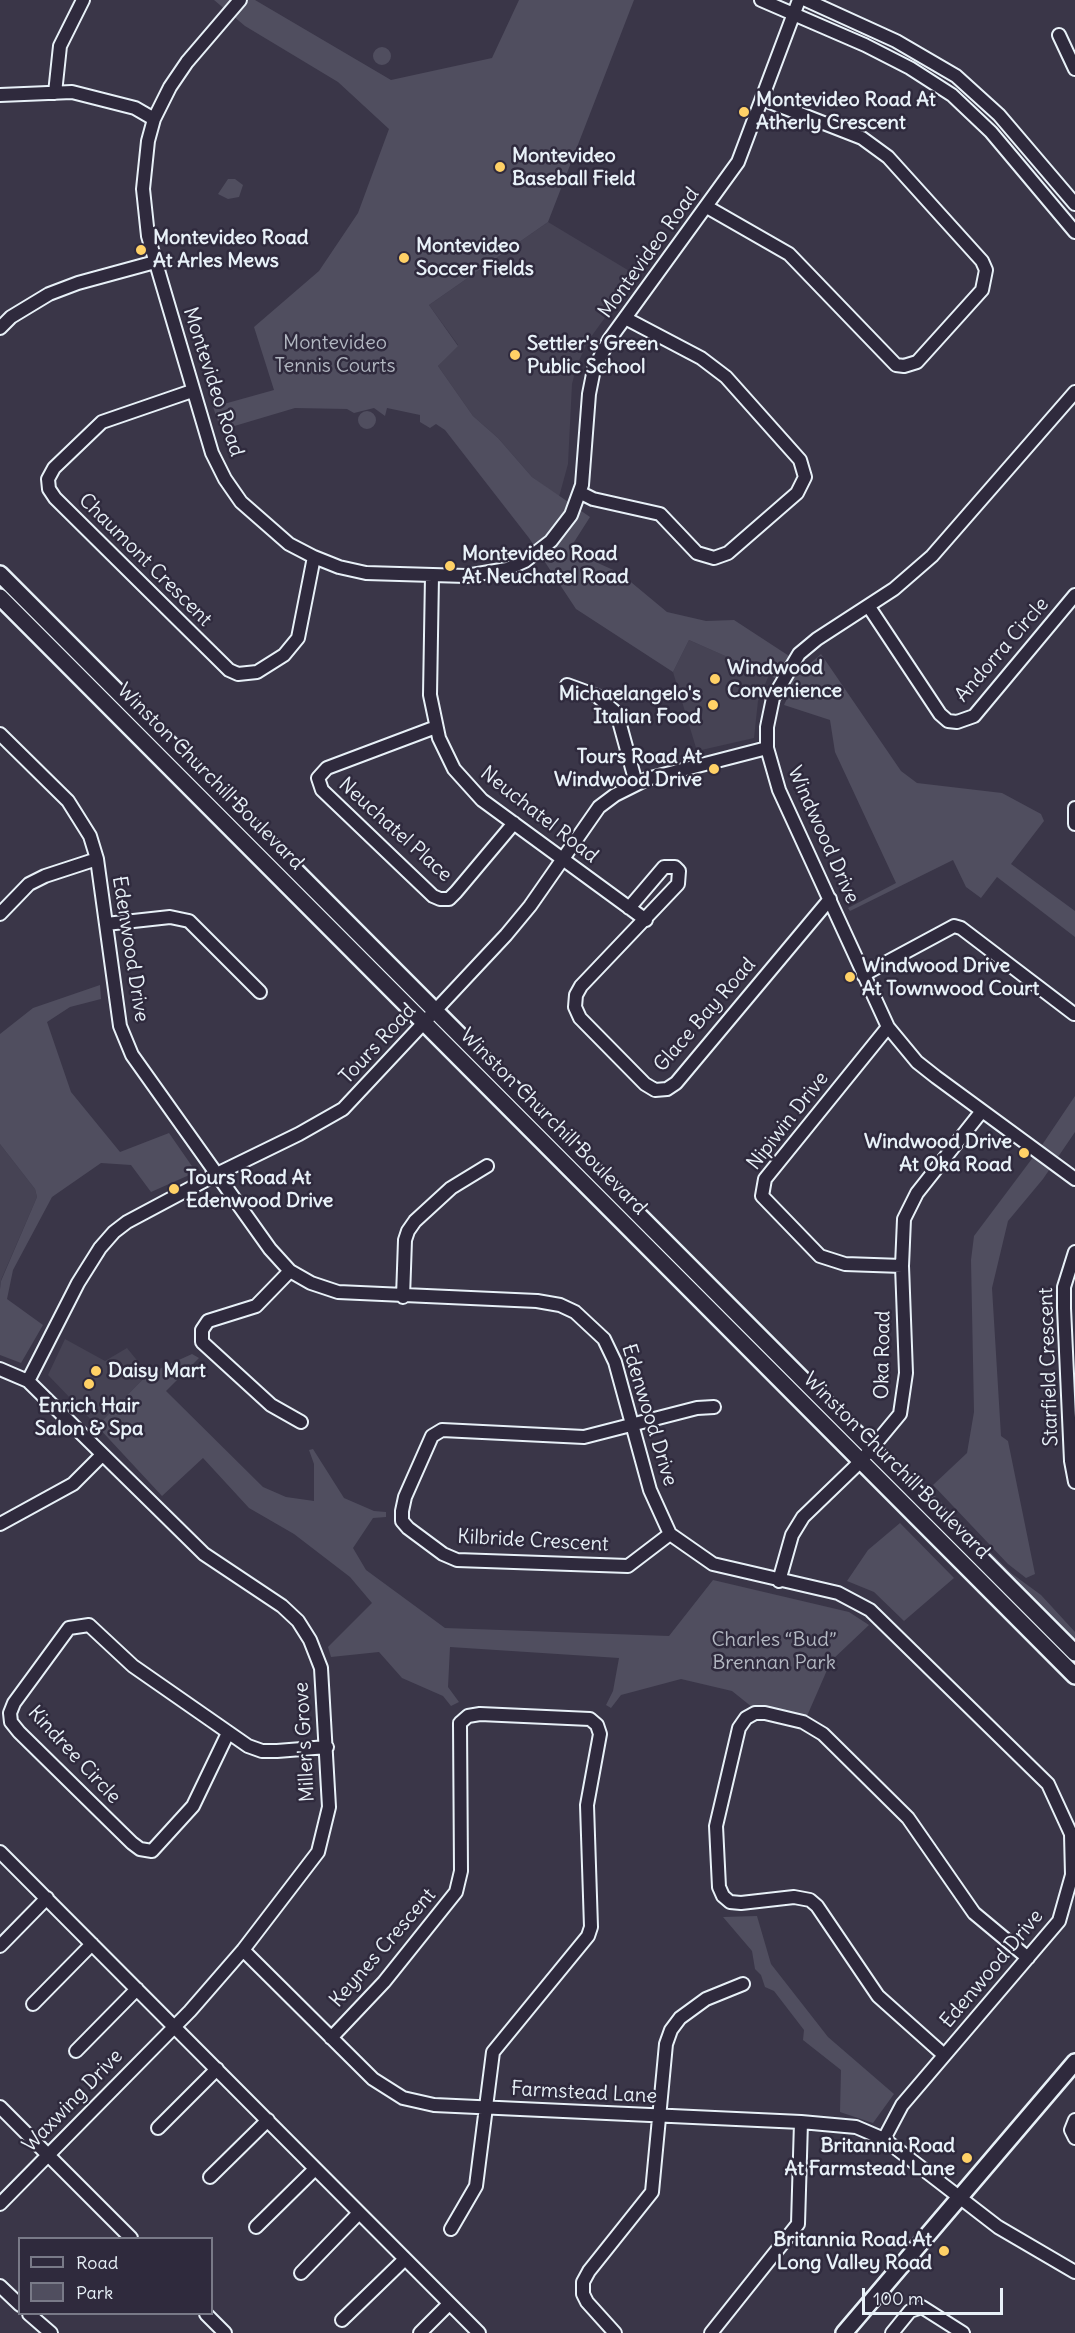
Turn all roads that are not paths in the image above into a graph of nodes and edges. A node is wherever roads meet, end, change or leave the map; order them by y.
1 (83, 0) edge
2 (240, 0) edge
3 (761, 0) edge
4 (799, 0) edge
5 (806, 0) edge
6 (794, 13) junction
7 (1059, 35) dead end
8 (1075, 69) edge
9 (55, 93) junction
10 (0, 95) edge
11 (762, 99) junction
12 (154, 119) junction
13 (1075, 204) edge
14 (707, 207) junction
15 (1075, 232) edge
16 (155, 262) junction
17 (625, 318) junction
18 (0, 328) edge
19 (192, 391) junction
20 (1075, 392) edge
21 (581, 493) junction
22 (314, 556) junction
23 (0, 574) edge
24 (432, 576) junction
25 (1075, 595) edge
26 (0, 597) edge
27 (869, 607) junction
28 (567, 685) dead end
29 (436, 727) junction
30 (0, 734) edge
31 (767, 748) junction
32 (636, 783) junction
33 (1075, 808) edge
34 (514, 823) junction
35 (1075, 824) edge
36 (97, 859) junction
37 (562, 859) junction
38 (830, 900) junction
39 (629, 908) junction
40 (0, 914) edge
41 (646, 920) junction
42 (106, 924) junction
43 (863, 975) junction
44 (260, 992) dead end
45 (436, 1011) junction
46 (1074, 1014) edge
47 (425, 1023) junction
48 (888, 1027) junction
49 (982, 1111) junction
50 (487, 1167) dead end
51 (217, 1174) junction
52 (1075, 1179) edge
53 (1075, 1252) edge
54 (902, 1266) junction
55 (290, 1271) junction
56 (403, 1297) junction
57 (0, 1369) edge
58 (28, 1382) junction
59 (714, 1407) dead end
60 (301, 1422) dead end
61 (633, 1424) junction
62 (872, 1449) junction
63 (102, 1455) junction
64 (861, 1461) junction
65 (1075, 1482) edge
66 (0, 1524) edge
67 (670, 1534) junction
68 (779, 1581) junction
69 (1075, 1653) edge
70 (1075, 1676) edge
71 (228, 1733) junction
72 (327, 1748) junction
73 (1, 1854) edge
74 (47, 1898) junction
75 (92, 1944) junction
76 (0, 1946) edge
77 (243, 1950) junction
78 (1028, 1958) junction
79 (743, 1984) dead end
80 (137, 1989) junction
81 (33, 2004) dead end
82 (174, 2026) junction
83 (331, 2037) junction
84 (76, 2050) dead end
85 (944, 2055) junction
86 (1075, 2062) edge
87 (217, 2069) junction
88 (0, 2107) edge
89 (487, 2107) junction
90 (659, 2116) junction
91 (1075, 2120) edge
92 (268, 2121) junction
93 (801, 2122) junction
94 (158, 2128) dead end
95 (1075, 2138) edge
96 (884, 2139) junction
97 (48, 2155) junction
98 (315, 2169) junction
99 (210, 2177) dead end
100 (959, 2199) junction
101 (0, 2204) edge
102 (359, 2213) junction
103 (256, 2228) dead end
104 (451, 2229) dead end
105 (130, 2237) edge
106 (405, 2259) junction
107 (1074, 2271) edge
108 (301, 2272) dead end
109 (0, 2286) edge
110 (18, 2303) edge
111 (449, 2304) junction
112 (31, 2315) edge
113 (208, 2315) edge
114 (342, 2320) dead end
115 (51, 2333) edge
116 (225, 2333) edge
117 (420, 2333) edge
118 (479, 2333) edge
119 (615, 2333) edge
120 (711, 2333) edge
121 (844, 2333) edge
122 (892, 2333) edge
123 (963, 2333) edge

1 - 9 street
2 - 12 street, Montevideo Road
3 - 6 street
4 - 6 street, Montevideo Road
5 - 13 street
6 - 11 street, Montevideo Road
6 - 15 street
7 - 8 street
9 - 10 street
9 - 12 street
11 - 14 street, Montevideo Road
11 - 14 street
12 - 16 street, Montevideo Road
14 - 17 street, Montevideo Road
16 - 18 street
16 - 19 street, Montevideo Road
17 - 21 street, Montevideo Road
17 - 21 street
19 - 22 street, Montevideo Road
19 - 22 street, Chaumont Crescent
20 - 27 street, Windwood Drive
21 - 24 street, Montevideo Road
22 - 24 street, Montevideo Road
23 - 45 main road, Winston Churchill Boulevard
24 - 29 street, Neuchatel Road
25 - 27 street, Andorra Circle
26 - 47 main road, Winston Churchill Boulevard
27 - 31 street, Windwood Drive
28 - 32 street
29 - 34 street, Neuchatel Road
29 - 34 street, Neuchatel Place
30 - 36 street, Edenwood Drive
31 - 32 street, Tours Road
31 - 38 street, Windwood Drive
32 - 37 street, Tours Road
33 - 35 street
34 - 37 street, Neuchatel Road
36 - 40 street
36 - 42 street, Edenwood Drive
37 - 39 street, Neuchatel Road
37 - 45 street, Tours Road
38 - 41 street, Glace Bay Road
38 - 43 street, Windwood Drive
39 - 41 street, Neuchatel Road
39 - 41 street, Glace Bay Road
42 - 44 street
42 - 51 street, Edenwood Drive
43 - 46 street
43 - 48 street, Windwood Drive
45 - 47 street, Tours Road
45 - 62 main road, Winston Churchill Boulevard
47 - 51 street, Tours Road
47 - 64 main road, Winston Churchill Boulevard
48 - 49 street, Windwood Drive
48 - 54 street, Nipiwin Drive
49 - 52 street, Windwood Drive
49 - 54 street, Oka Road
50 - 56 street
51 - 55 street, Edenwood Drive
51 - 58 street, Tours Road
53 - 65 street, Starfield Crescent
54 - 62 street, Oka Road
55 - 56 street, Edenwood Drive
55 - 60 street
56 - 61 street, Edenwood Drive
57 - 58 street, Miller's Grove
58 - 63 street, Miller's Grove
59 - 61 street
61 - 67 street, Edenwood Drive
61 - 67 street, Kilbride Crescent
62 - 64 street, Oka Road
62 - 69 main road, Winston Churchill Boulevard
63 - 66 street
63 - 72 street, Miller's Grove
64 - 68 street, Oka Road
64 - 70 main road, Winston Churchill Boulevard
67 - 68 street, Edenwood Drive
68 - 78 street, Edenwood Drive
71 - 71 street, Kindree Circle
71 - 72 street, Kindree Circle
72 - 77 street, Miller's Grove
73 - 74 street
74 - 75 street
74 - 76 street
75 - 80 street
75 - 81 street
77 - 82 street, Miller's Grove
77 - 83 street, Farmstead Lane
78 - 85 street, Edenwood Drive
78 - 85 street
79 - 90 street
80 - 82 street
80 - 84 street
82 - 87 street
82 - 97 street, Waxwing Drive
83 - 89 street, Farmstead Lane
83 - 89 street, Keynes Crescent
85 - 96 street, Edenwood Drive
86 - 100 main road
87 - 92 street
87 - 94 street
88 - 97 street
89 - 90 street, Farmstead Lane
89 - 104 street
90 - 93 street, Farmstead Lane
90 - 119 street
91 - 95 street
92 - 98 street
92 - 99 street
93 - 96 street, Farmstead Lane
93 - 120 street
96 - 100 street, Farmstead Lane
97 - 101 street, Waxwing Drive
97 - 105 street
98 - 102 street
98 - 103 street
100 - 107 street, Farmstead Lane
100 - 121 main road
102 - 106 street
102 - 108 street
106 - 111 street
106 - 114 street
109 - 110 street
111 - 117 street
111 - 118 street
112 - 115 street
113 - 116 street
122 - 123 street

